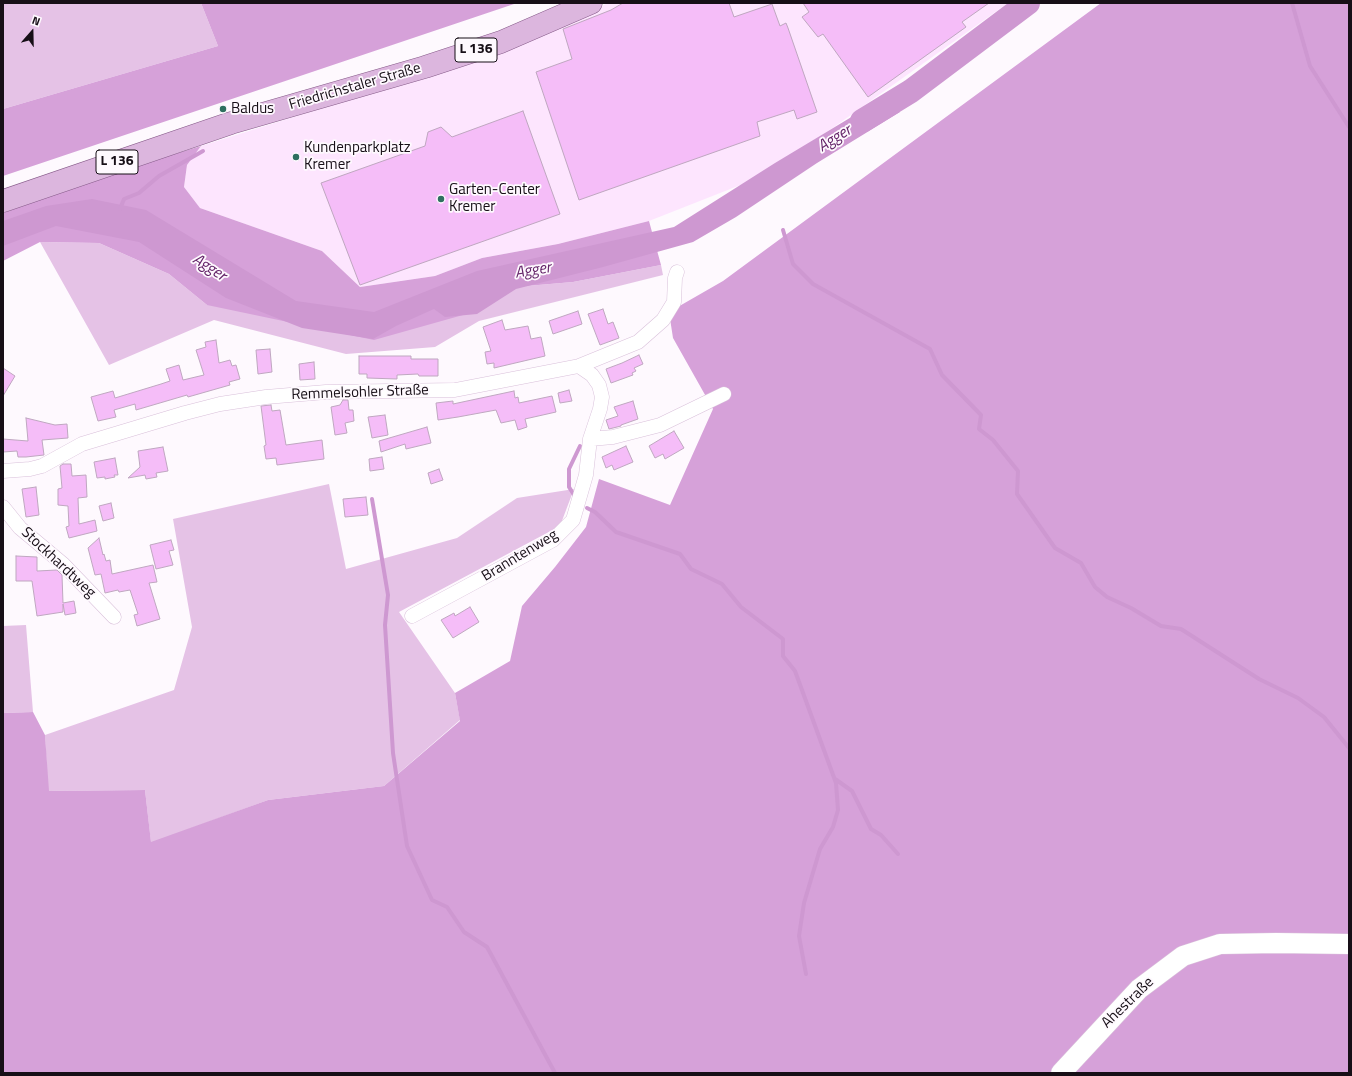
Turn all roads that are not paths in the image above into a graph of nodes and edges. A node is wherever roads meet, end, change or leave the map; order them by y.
1 (591, 3) edge
2 (3, 201) edge
3 (677, 272) dead end
4 (579, 366) junction
5 (724, 394) dead end
6 (590, 439) junction
7 (3, 471) edge
8 (3, 507) edge
9 (412, 616) dead end
10 (114, 617) dead end
11 (1349, 944) edge
12 (1060, 1073) edge

1 - 2 main road, Friedrichstaler Straße / L 136
3 - 4 street, Remmelsohler Straße
4 - 6 street, Branntenweg
4 - 7 street, Remmelsohler Straße
5 - 6 street
6 - 9 street, Branntenweg
8 - 10 street, Stockhardtweg
11 - 12 main road, Ahestraße

